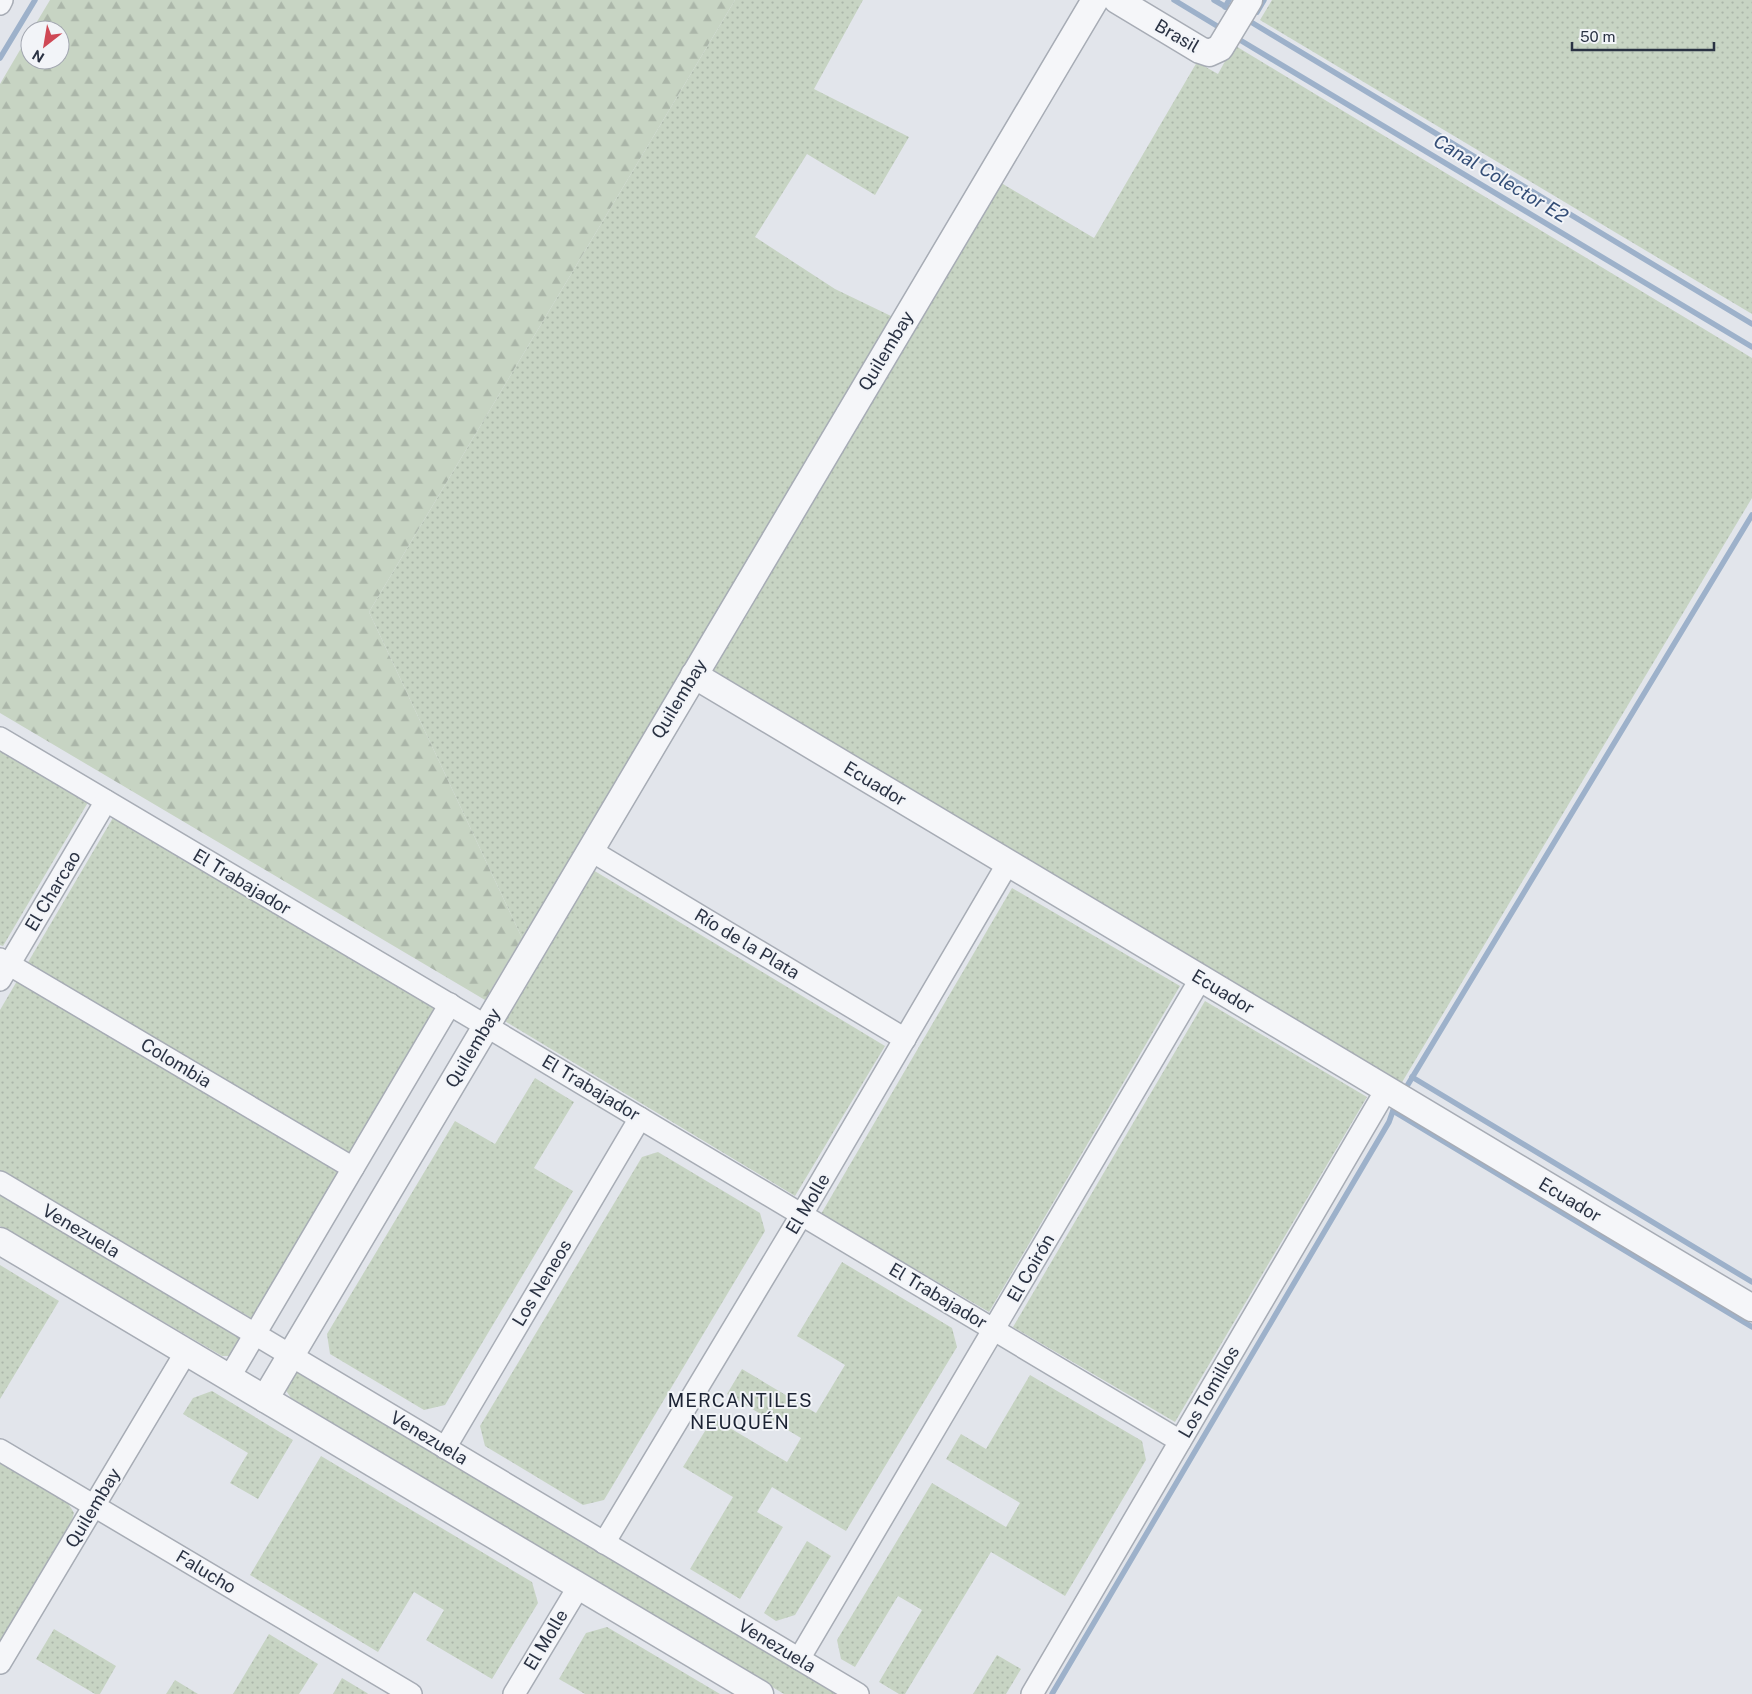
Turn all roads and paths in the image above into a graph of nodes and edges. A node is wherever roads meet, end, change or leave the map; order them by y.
1 (2, 0) edge
2 (1095, 0) edge
3 (1117, 0) edge
4 (1249, 0) edge
5 (0, 4) edge
6 (694, 675) junction
7 (0, 738) edge
8 (106, 801) junction
9 (590, 850) junction
10 (1008, 863) junction
11 (3, 968) edge
12 (1201, 978) junction
13 (450, 1004) junction
14 (486, 1026) junction
15 (905, 1038) junction
16 (1386, 1090) junction
17 (640, 1118) junction
18 (353, 1168) junction
19 (0, 1182) edge
20 (802, 1214) junction
21 (0, 1241) edge
22 (1752, 1308) edge
23 (995, 1330) junction
24 (254, 1334) junction
25 (186, 1352) junction
26 (291, 1356) junction
27 (229, 1378) junction
28 (265, 1399) junction
29 (1180, 1441) junction
30 (445, 1448) junction
31 (0, 1450) edge
32 (94, 1506) junction
33 (604, 1543) junction
34 (579, 1586) junction
35 (799, 1659) junction
36 (0, 1663) edge
37 (411, 1694) edge
38 (514, 1694) edge
39 (760, 1694) edge
40 (858, 1694) edge
41 (1032, 1694) edge

1 - 5 street
2 - 6 street, Quilembay
3 - 4 street, Brasil
6 - 9 street, Quilembay
6 - 10 street, Ecuador
7 - 8 street, El Trabajador
8 - 11 street, El Charcao
8 - 13 street, El Trabajador
9 - 14 street, Quilembay
9 - 15 street, Río de la Plata
10 - 12 street, Ecuador
10 - 15 street, El Molle
11 - 18 street, Colombia
12 - 16 street, Ecuador
12 - 23 street, El Coirón
13 - 14 street, El Trabajador
13 - 18 street
14 - 17 street, El Trabajador
14 - 26 street, Quilembay
15 - 20 street, El Molle
16 - 22 street, Ecuador
16 - 29 street, Los Tomillos
17 - 20 street, El Trabajador
17 - 30 street, Los Neneos
18 - 24 street
19 - 24 street, Venezuela
20 - 23 street, El Trabajador
20 - 33 street, El Molle
21 - 25 street
23 - 29 street, El Trabajador
23 - 35 street, El Coirón
24 - 26 street, Venezuela
24 - 27 street
25 - 27 street
25 - 32 street, Quilembay
26 - 28 street, Quilembay
26 - 30 street, Venezuela
27 - 28 street
28 - 34 street
29 - 41 street, Los Tomillos
30 - 33 street, Venezuela
31 - 32 street, Falucho
32 - 36 street, Quilembay
32 - 37 street, Falucho
33 - 35 street, Venezuela
34 - 38 street, El Molle
34 - 39 street
35 - 40 street, Venezuela

